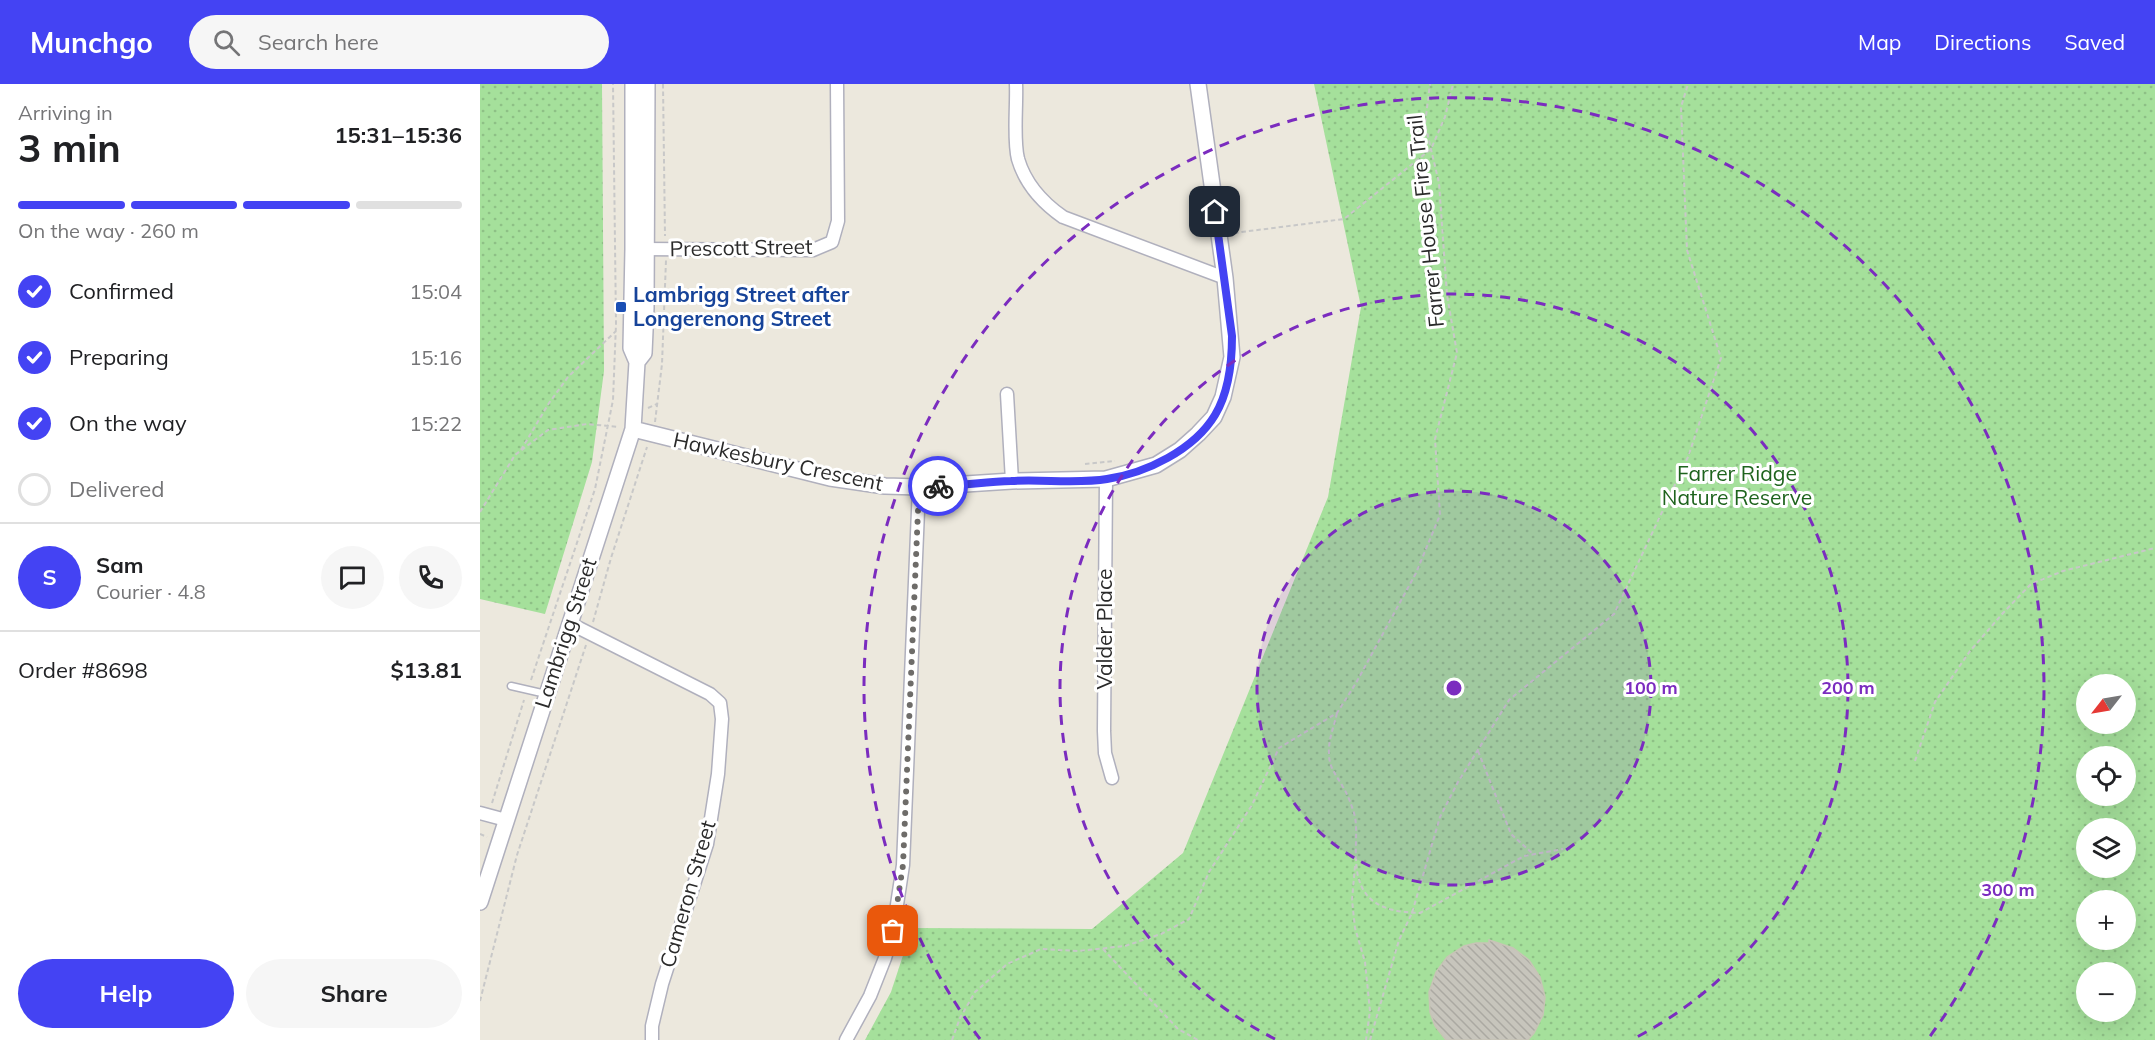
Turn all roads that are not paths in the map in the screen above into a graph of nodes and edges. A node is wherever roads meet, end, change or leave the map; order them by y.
1 (633, 84) edge
2 (647, 84) edge
3 (837, 84) edge
4 (1017, 84) edge
5 (1198, 84) edge
6 (640, 249) junction
7 (1225, 278) junction
8 (1007, 394) dead end
9 (633, 429) junction
10 (1107, 479) junction
11 (1012, 481) junction
12 (919, 487) junction
13 (569, 623) junction
14 (512, 686) dead end
15 (547, 694) junction
16 (1112, 778) dead end
17 (485, 814) edge
18 (506, 820) junction
19 (480, 902) edge
20 (652, 1040) edge
21 (846, 1040) edge

1 - 6 street, Lambrigg Street
2 - 6 street, Lambrigg Street
3 - 6 street, Prescott Street
4 - 7 street
5 - 7 street, Hawkesbury Crescent
6 - 9 street, Lambrigg Street
7 - 10 street, Hawkesbury Crescent
8 - 11 street
9 - 12 street, Hawkesbury Crescent
9 - 13 street, Lambrigg Street
10 - 11 street, Hawkesbury Crescent
10 - 16 street, Valder Place
11 - 12 street, Hawkesbury Crescent
12 - 21 street
13 - 15 street, Lambrigg Street
13 - 20 street, Cameron Street
14 - 15 lane
15 - 18 street, Lambrigg Street
17 - 18 street
18 - 19 street, Lambrigg Street

